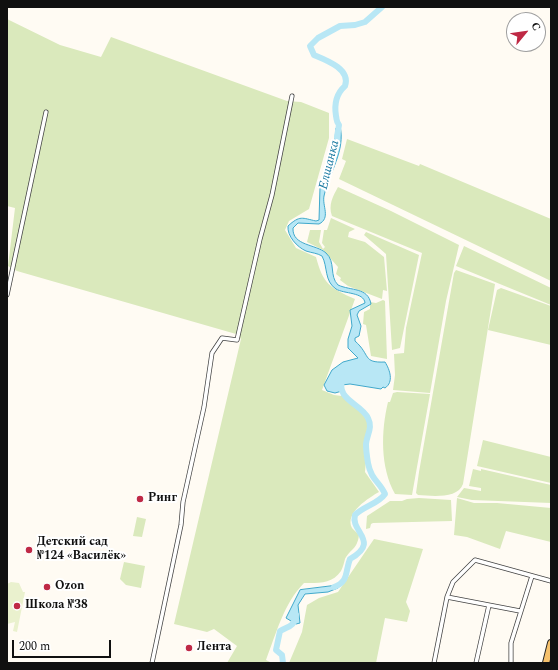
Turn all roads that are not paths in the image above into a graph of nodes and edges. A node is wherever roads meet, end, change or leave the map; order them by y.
1 (292, 96) dead end
2 (46, 112) dead end
3 (7, 295) edge
4 (532, 576) junction
5 (551, 582) edge
6 (447, 597) junction
7 (489, 605) junction
8 (520, 611) junction
9 (551, 643) edge
10 (152, 663) edge
11 (434, 663) edge
12 (476, 663) edge
13 (511, 663) edge
14 (546, 663) edge

1 - 10 street
2 - 3 street
4 - 5 street
4 - 6 street
4 - 8 street
6 - 7 street
6 - 11 street
7 - 8 street
7 - 12 street
8 - 13 street
9 - 14 main road

